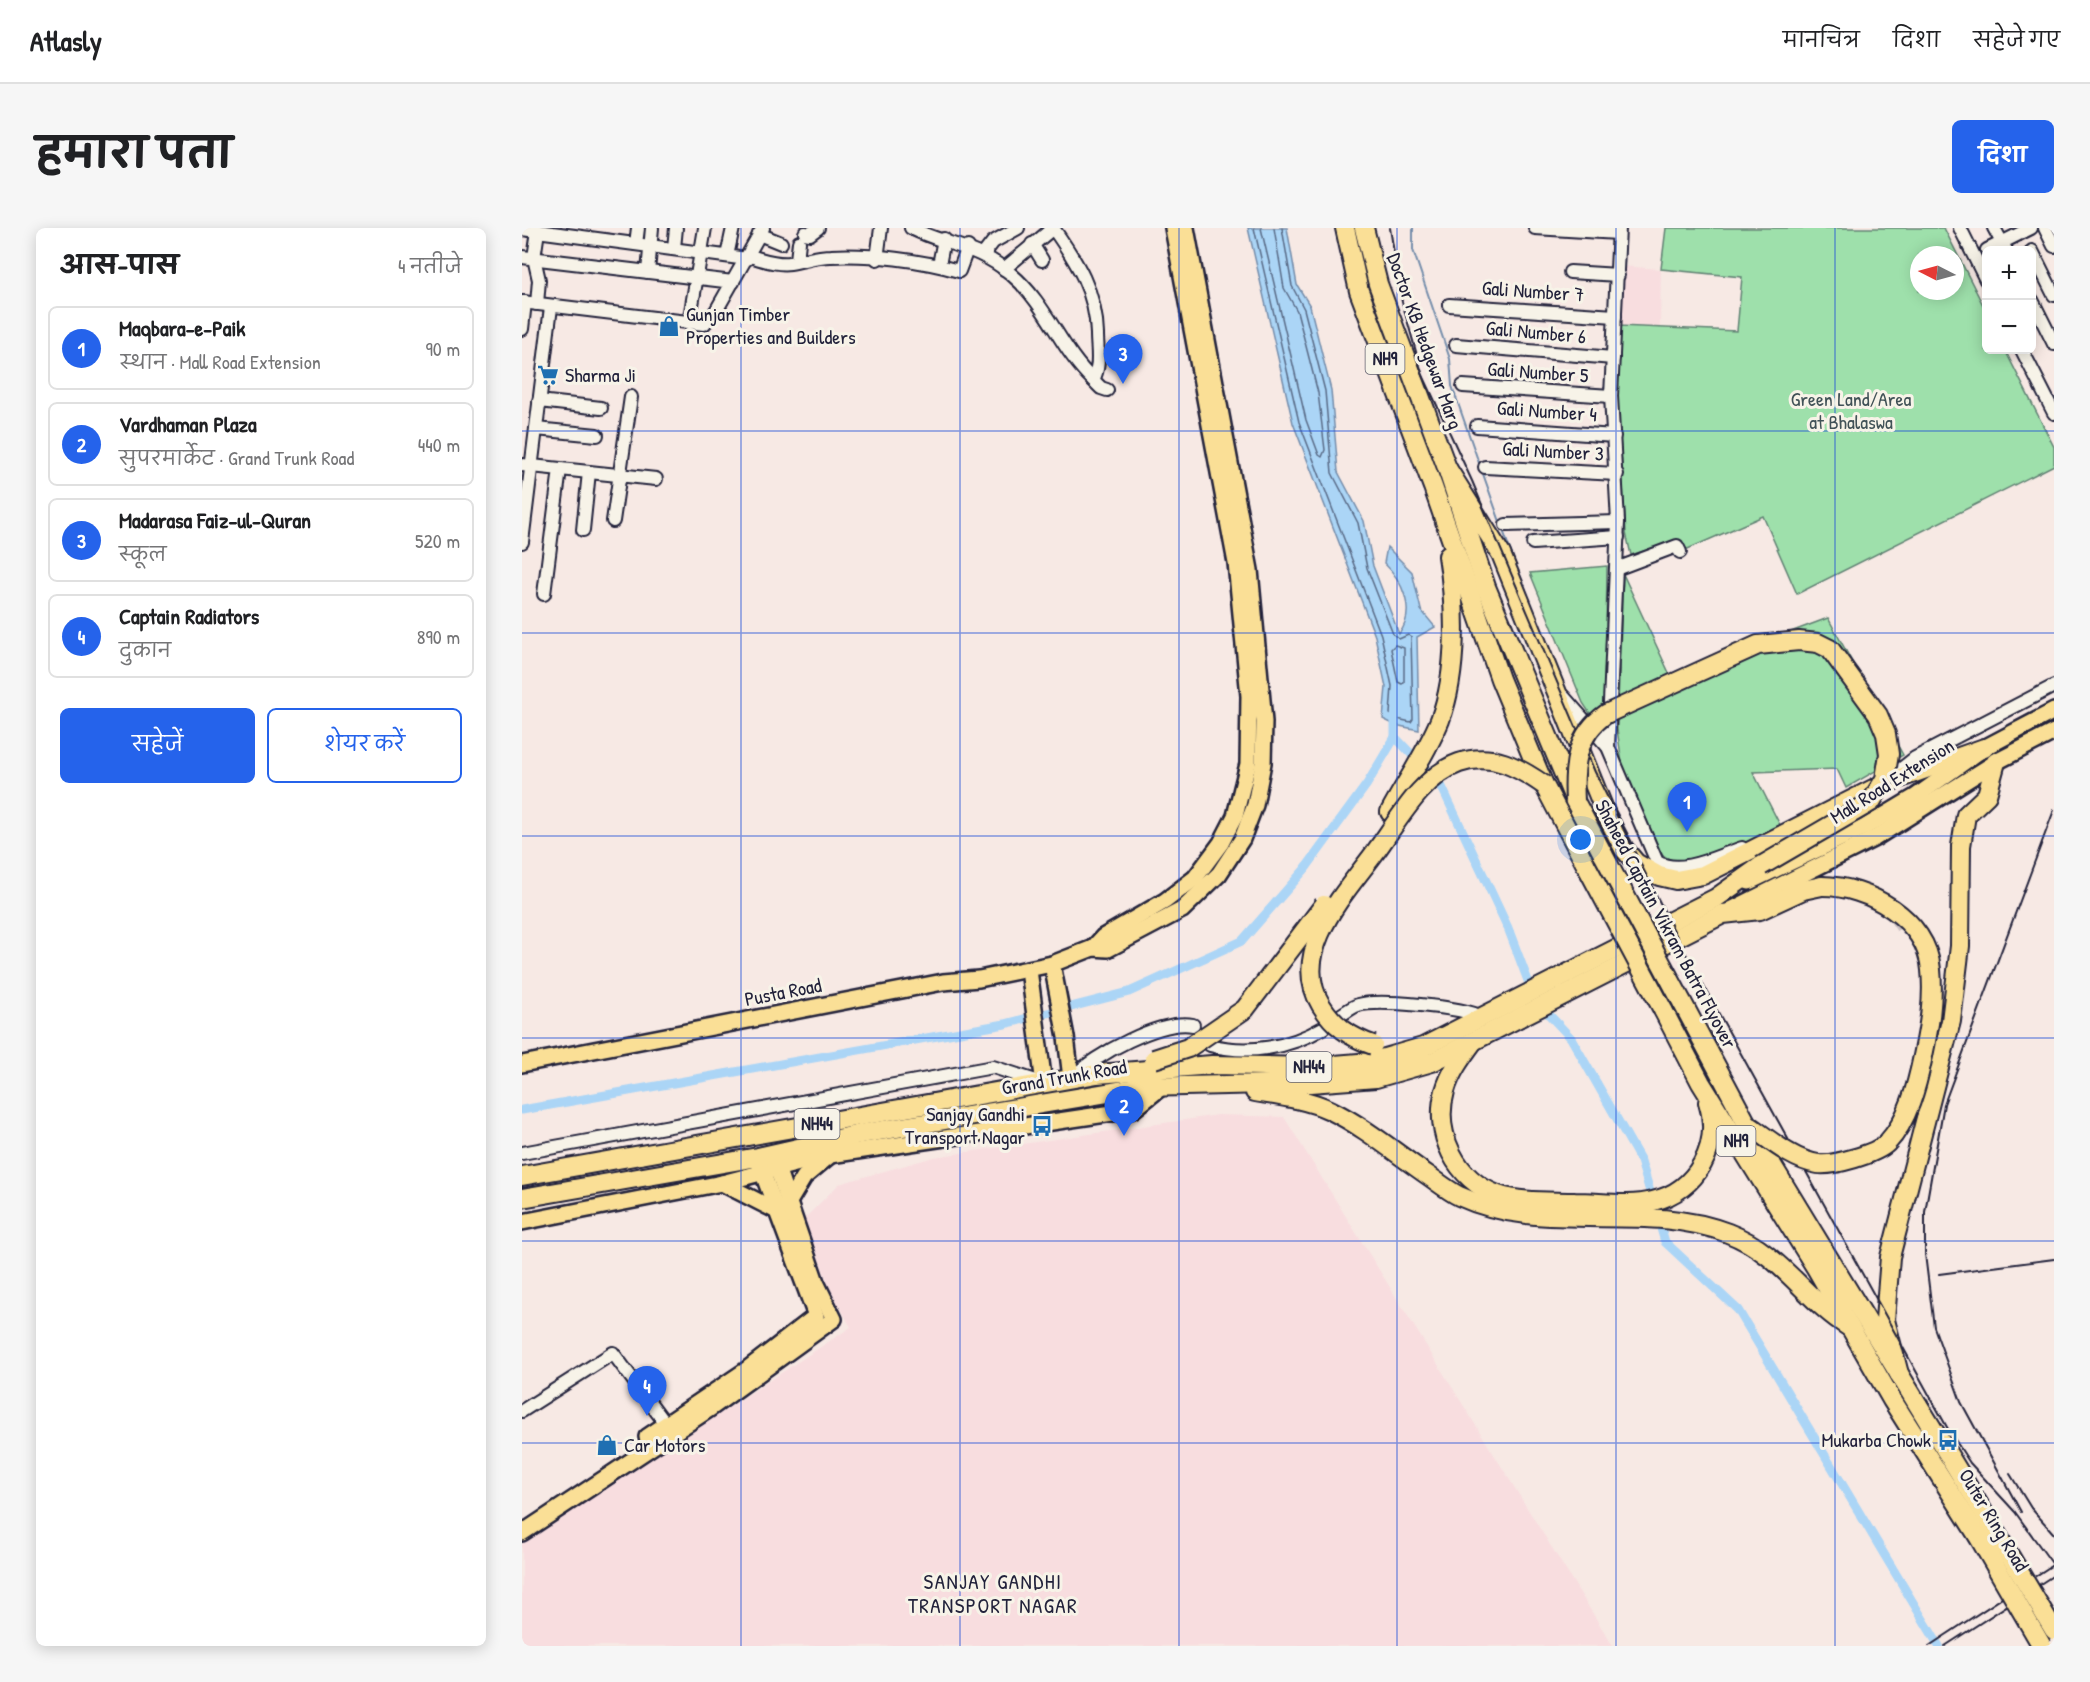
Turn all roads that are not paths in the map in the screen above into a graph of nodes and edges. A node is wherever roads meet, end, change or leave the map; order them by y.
1 (638, 228) edge
2 (652, 228) edge
3 (676, 228) edge
4 (705, 228) edge
5 (733, 228) edge
6 (818, 228) edge
7 (880, 228) edge
8 (913, 228) edge
9 (1053, 228) edge
10 (1173, 228) edge
11 (1186, 228) edge
12 (1345, 228) edge
13 (1364, 228) edge
14 (1534, 228) edge
15 (1960, 228) edge
16 (1994, 228) edge
17 (2045, 228) edge
18 (522, 229) edge
19 (1011, 230) edge
20 (2024, 230) edge
21 (538, 231) junction
22 (761, 231) edge
23 (1618, 231) edge
24 (944, 239) junction
25 (636, 244) junction
26 (1032, 244) junction
27 (650, 245) junction
28 (2003, 246) edge
29 (2005, 246) edge
30 (2029, 246) edge
31 (2054, 246) edge
32 (674, 248) junction
33 (968, 248) junction
34 (702, 252) junction
35 (1982, 252) edge
36 (983, 255) junction
37 (728, 256) junction
38 (1974, 256) junction
39 (748, 257) junction
40 (528, 258) edge
41 (877, 259) junction
42 (797, 260) junction
43 (1042, 260) dead end
44 (770, 261) junction
45 (2036, 261) edge
46 (939, 265) junction
47 (1004, 268) junction
48 (648, 272) junction
49 (1570, 272) dead end
50 (1982, 272) edge
51 (1618, 275) junction
52 (697, 278) junction
53 (733, 282) junction
54 (2054, 295) edge
55 (528, 303) edge
56 (1449, 305) dead end
57 (551, 307) junction
58 (2036, 310) edge
59 (1615, 316) junction
60 (689, 323) junction
61 (522, 329) edge
62 (2054, 344) edge
63 (1456, 345) dead end
64 (2024, 354) edge
65 (1612, 358) junction
66 (1093, 380) junction
67 (1463, 386) dead end
68 (1107, 390) dead end
69 (1611, 396) junction
70 (631, 397) dead end
71 (539, 401) junction
72 (601, 408) dead end
73 (2054, 413) edge
74 (1477, 426) dead end
75 (536, 429) junction
76 (597, 435) dead end
77 (1614, 436) junction
78 (527, 465) edge
79 (1485, 467) dead end
80 (1447, 468) junction
81 (560, 469) junction
82 (588, 472) junction
83 (1617, 474) junction
84 (620, 475) junction
85 (656, 479) dead end
86 (1433, 487) junction
87 (613, 521) dead end
88 (1618, 522) junction
89 (1506, 525) dead end
90 (583, 530) dead end
91 (1618, 537) junction
92 (522, 542) edge
93 (1533, 543) dead end
94 (1680, 552) dead end
95 (1616, 569) junction
96 (1478, 592) junction
97 (544, 594) dead end
98 (1554, 686) junction
99 (2054, 686) edge
100 (2054, 711) edge
101 (2054, 732) edge
102 (1608, 747) junction
103 (1984, 748) junction
104 (1996, 762) junction
105 (1544, 785) junction
106 (1881, 785) junction
107 (1575, 801) junction
108 (1777, 838) junction
109 (1720, 906) junction
110 (1093, 948) junction
111 (1029, 970) junction
112 (1053, 971) junction
113 (1341, 1015) dead end
114 (1493, 1018) junction
115 (1193, 1025) dead end
116 (1323, 1028) dead end
117 (1476, 1038) junction
118 (1210, 1045) dead end
119 (1412, 1050) junction
120 (522, 1064) edge
121 (1113, 1072) junction
122 (1071, 1078) junction
123 (1701, 1083) junction
124 (1044, 1084) junction
125 (1163, 1086) junction
126 (1211, 1086) junction
127 (1747, 1124) junction
128 (522, 1153) edge
129 (830, 1155) junction
130 (767, 1162) junction
131 (522, 1176) edge
132 (722, 1183) junction
133 (522, 1198) edge
134 (789, 1202) junction
135 (775, 1210) junction
136 (1583, 1210) junction
137 (522, 1222) edge
138 (1823, 1264) junction
139 (825, 1318) junction
140 (1849, 1327) junction
141 (1899, 1374) junction
142 (522, 1411) edge
143 (668, 1429) junction
144 (522, 1521) edge
145 (1985, 1532) junction
146 (522, 1533) edge
147 (2054, 1630) edge
148 (2042, 1646) edge

1 - 25 street
2 - 27 street
3 - 32 street
4 - 34 street
5 - 37 street
6 - 42 street
7 - 41 street
8 - 24 street
9 - 26 street
9 - 66 street
10 - 110 main road
11 - 110 main road
12 - 86 highway, NH9
13 - 80 highway, Doctor KB Hedgewar Marg / NH9
14 - 23 street
15 - 38 street
16 - 28 street
17 - 31 street
18 - 21 street
19 - 36 street
20 - 29 street
20 - 30 street
21 - 25 street
21 - 40 street
22 - 39 street
22 - 44 street
23 - 51 street
24 - 33 street
24 - 46 street
25 - 27 street
26 - 43 street
26 - 47 street
27 - 32 street
27 - 48 street
32 - 34 street
33 - 36 street
33 - 46 street
34 - 37 street
34 - 52 street
35 - 38 street
36 - 47 street
37 - 39 street
38 - 50 street
39 - 44 street
39 - 53 street
40 - 48 street
40 - 55 street
41 - 42 street
41 - 46 street
42 - 44 street
45 - 54 street
47 - 66 street
48 - 52 street
49 - 51 street
51 - 59 street
52 - 53 street
52 - 60 street
53 - 60 street
55 - 57 street
55 - 61 street
56 - 59 street, Gali Number 7
57 - 60 street
57 - 71 street
58 - 62 street
59 - 65 street
63 - 65 street, Gali Number 6
64 - 73 street
65 - 69 street
66 - 68 street
67 - 69 street, Gali Number 5
69 - 77 street
70 - 84 street
71 - 72 street
71 - 75 street
74 - 77 street, Gali Number 4
75 - 76 street
75 - 78 street
77 - 83 street
78 - 81 street
78 - 92 street
79 - 83 street, Gali Number 3
80 - 96 highway, Shaheed Captain Vikram Batra Flyover
80 - 98 highway
81 - 82 street
81 - 97 street
82 - 84 street
82 - 90 street
83 - 88 street
84 - 85 street
84 - 87 street
86 - 96 highway, Shaheed Captain Vikram Batra Flyover
86 - 121 highway, bridge
88 - 89 street
88 - 91 street
91 - 93 street
91 - 95 street
94 - 95 street
95 - 102 street
96 - 105 highway, Shaheed Captain Vikram Batra Flyover
96 - 107 highway, Shaheed Captain Vikram Batra Flyover
98 - 102 street
98 - 108 highway
99 - 106 street
100 - 103 main road, Mall Road Extension
101 - 104 main road, Mall Road Extension
102 - 108 street
103 - 106 highway
103 - 109 main road, Mall Road Extension
104 - 109 main road, Mall Road Extension
104 - 141 highway
105 - 119 highway, bridge
105 - 123 highway, Shaheed Captain Vikram Batra Flyover / NH9, bridge
106 - 108 highway
107 - 109 highway, bridge
107 - 127 highway, Shaheed Captain Vikram Batra Flyover / NH9, bridge
109 - 114 highway, NH44
109 - 114 highway, NH44
109 - 127 highway, bridge
110 - 112 main road, Pusta Road
111 - 112 main road, Pusta Road
111 - 120 main road, Pusta Road
111 - 124 main road
112 - 122 main road
113 - 114 street
114 - 117 highway, Grand Trunk Road / NH44
114 - 119 highway, Grand Trunk Road / NH44
115 - 122 street
116 - 118 street
117 - 126 highway, Grand Trunk Road / NH44
117 - 136 highway
119 - 121 highway, Grand Trunk Road / NH44
121 - 122 highway, Grand Trunk Road / NH44
122 - 124 highway, Grand Trunk Road / NH44
123 - 136 highway
123 - 138 highway, Shaheed Captain Vikram Batra Flyover / NH9
124 - 128 street
124 - 131 highway, Grand Trunk Road / NH44
125 - 126 highway, Grand Trunk Road / NH44
125 - 129 main road
125 - 130 highway, Grand Trunk Road / NH44
126 - 136 highway
127 - 138 highway, Shaheed Captain Vikram Batra Flyover
129 - 130 main road
129 - 134 main road
130 - 132 main road
130 - 133 highway, Grand Trunk Road / NH44
130 - 134 main road
130 - 135 main road
132 - 135 main road
132 - 137 main road
134 - 139 main road
135 - 139 main road
136 - 140 highway
138 - 140 highway, Shaheed Captain Vikram Batra Flyover / NH9
138 - 141 highway, Shaheed Captain Vikram Batra Flyover
139 - 143 main road
140 - 145 highway, Outer Ring Road / NH9
141 - 145 highway, Outer Ring Road
142 - 143 street
143 - 144 main road
143 - 146 main road
145 - 147 highway, Outer Ring Road, bridge
145 - 148 highway, Outer Ring Road, bridge

